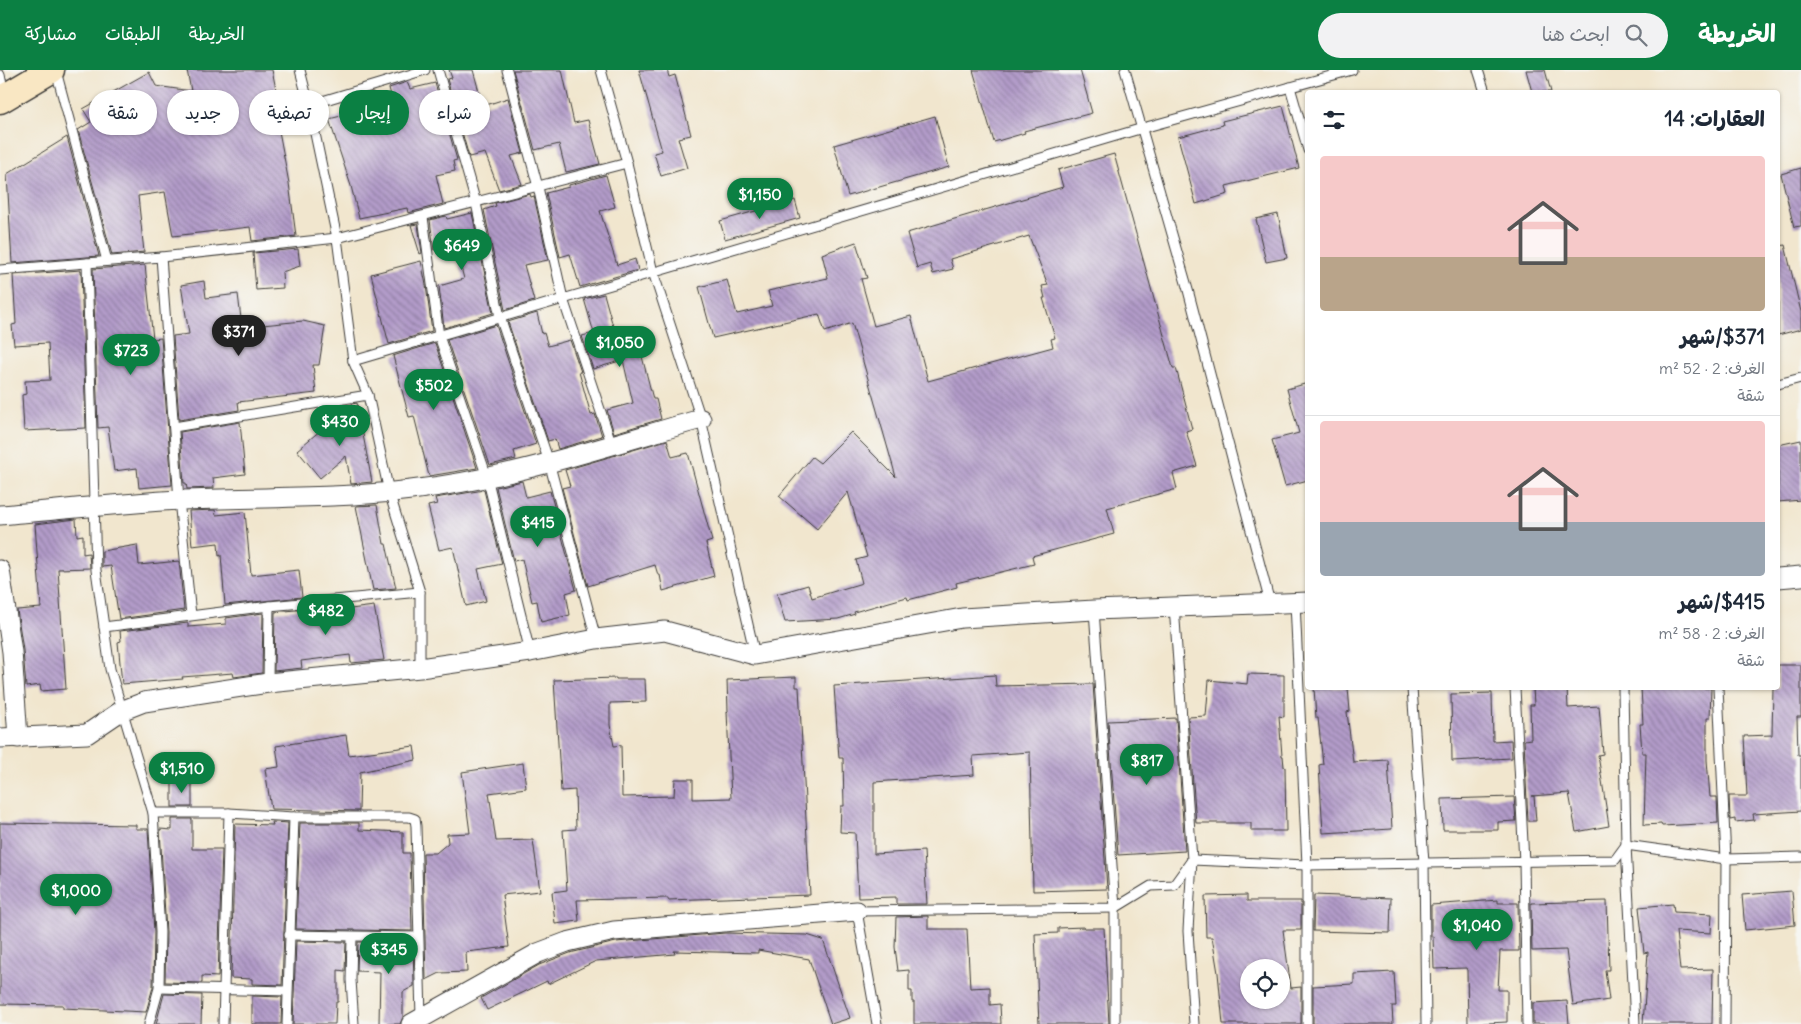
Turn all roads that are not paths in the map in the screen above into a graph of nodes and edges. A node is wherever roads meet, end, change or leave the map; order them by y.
1 (52, 70) edge
2 (56, 70) edge
3 (300, 70) edge
4 (425, 70) edge
5 (438, 70) edge
6 (507, 70) edge
7 (601, 70) edge
8 (1125, 70) edge
9 (1352, 70) edge
10 (1478, 70) edge
11 (1290, 87) junction
12 (305, 90) edge
13 (1484, 90) edge
14 (2, 91) edge
15 (329, 99) edge
16 (1143, 128) junction
17 (315, 135) edge
18 (1305, 140) edge
19 (627, 164) junction
20 (538, 187) junction
21 (476, 202) junction
22 (423, 217) junction
23 (337, 238) junction
24 (161, 257) junction
25 (107, 261) junction
26 (87, 263) junction
27 (0, 270) edge
28 (653, 272) junction
29 (563, 299) junction
30 (500, 317) junction
31 (439, 336) junction
32 (353, 361) junction
33 (1801, 378) edge
34 (1780, 383) edge
35 (368, 395) junction
36 (701, 419) junction
37 (174, 426) junction
38 (612, 444) junction
39 (549, 462) junction
40 (487, 477) junction
41 (389, 492) junction
42 (179, 500) junction
43 (94, 507) junction
44 (0, 515) edge
45 (0, 570) edge
46 (1801, 576) edge
47 (1780, 578) edge
48 (420, 592) junction
49 (1270, 602) junction
50 (1301, 602) edge
51 (269, 606) junction
52 (1174, 606) junction
53 (1094, 610) junction
54 (191, 616) junction
55 (104, 627) junction
56 (596, 639) junction
57 (530, 652) junction
58 (755, 655) junction
59 (420, 668) junction
60 (268, 683) junction
61 (1412, 690) edge
62 (1515, 690) edge
63 (1623, 690) edge
64 (1718, 690) edge
65 (121, 711) junction
66 (9, 738) edge
67 (153, 813) junction
68 (229, 813) junction
69 (294, 817) junction
70 (1626, 846) junction
71 (1801, 857) edge
72 (1726, 859) junction
73 (1192, 860) junction
74 (1524, 862) junction
75 (1424, 863) junction
76 (1307, 865) junction
77 (1115, 908) junction
78 (857, 911) junction
79 (289, 935) junction
80 (418, 936) junction
81 (352, 937) junction
82 (158, 988) junction
83 (223, 989) junction
84 (287, 991) junction
85 (416, 1021) edge
86 (149, 1024) edge
87 (223, 1024) edge
88 (287, 1024) edge
89 (354, 1024) edge
90 (877, 1024) edge
91 (1115, 1024) edge
92 (1194, 1024) edge
93 (1307, 1024) edge
94 (1426, 1024) edge
95 (1527, 1024) edge
96 (1635, 1024) edge
97 (1725, 1024) edge

1 - 14 street
2 - 25 lane
3 - 12 lane
4 - 15 lane
5 - 21 lane
6 - 20 lane
7 - 19 lane
8 - 16 lane
9 - 11 lane
10 - 13 lane
11 - 16 lane
11 - 18 lane
16 - 28 lane
16 - 49 lane
17 - 23 lane
19 - 20 lane
19 - 28 lane
20 - 21 lane
20 - 29 lane
21 - 22 lane
21 - 30 lane
22 - 23 lane
22 - 31 lane
23 - 24 lane
23 - 32 lane
24 - 25 lane
24 - 37 lane
25 - 26 lane
26 - 27 lane
26 - 43 lane
28 - 29 lane
28 - 36 lane
29 - 30 lane
29 - 38 lane
30 - 31 lane
30 - 39 lane
31 - 32 lane
31 - 40 lane
32 - 35 lane
33 - 34 lane
35 - 37 lane
35 - 41 lane
36 - 38 street
36 - 58 lane
37 - 42 lane
38 - 39 street
39 - 40 street
39 - 56 lane
40 - 41 street
40 - 57 lane
41 - 42 street
41 - 48 lane
42 - 43 street
42 - 54 lane
43 - 44 street
43 - 55 lane
45 - 66 street
46 - 47 street
48 - 51 lane
48 - 59 lane
49 - 50 street
49 - 52 street
50 - 76 lane
51 - 54 lane
51 - 60 lane
52 - 53 street
52 - 73 lane
53 - 58 street
53 - 77 lane
54 - 55 lane
55 - 65 lane
56 - 57 street
56 - 58 street
57 - 59 street
59 - 60 street
60 - 65 street
61 - 75 lane
62 - 74 lane
63 - 70 lane
64 - 72 lane
65 - 66 street
65 - 67 lane
67 - 68 lane
67 - 82 lane
68 - 69 lane
68 - 83 lane
69 - 79 lane
69 - 80 lane
70 - 72 lane
70 - 74 lane
70 - 96 lane
71 - 72 lane
72 - 97 lane
73 - 76 lane
73 - 77 lane
73 - 92 lane
74 - 75 lane
74 - 95 lane
75 - 76 lane
75 - 94 lane
76 - 93 lane
77 - 78 lane
77 - 91 lane
78 - 85 street
78 - 90 lane
79 - 81 lane
79 - 84 lane
80 - 81 lane
80 - 85 lane
81 - 89 lane
82 - 83 lane
82 - 86 lane
83 - 84 lane
83 - 87 lane
84 - 88 lane

